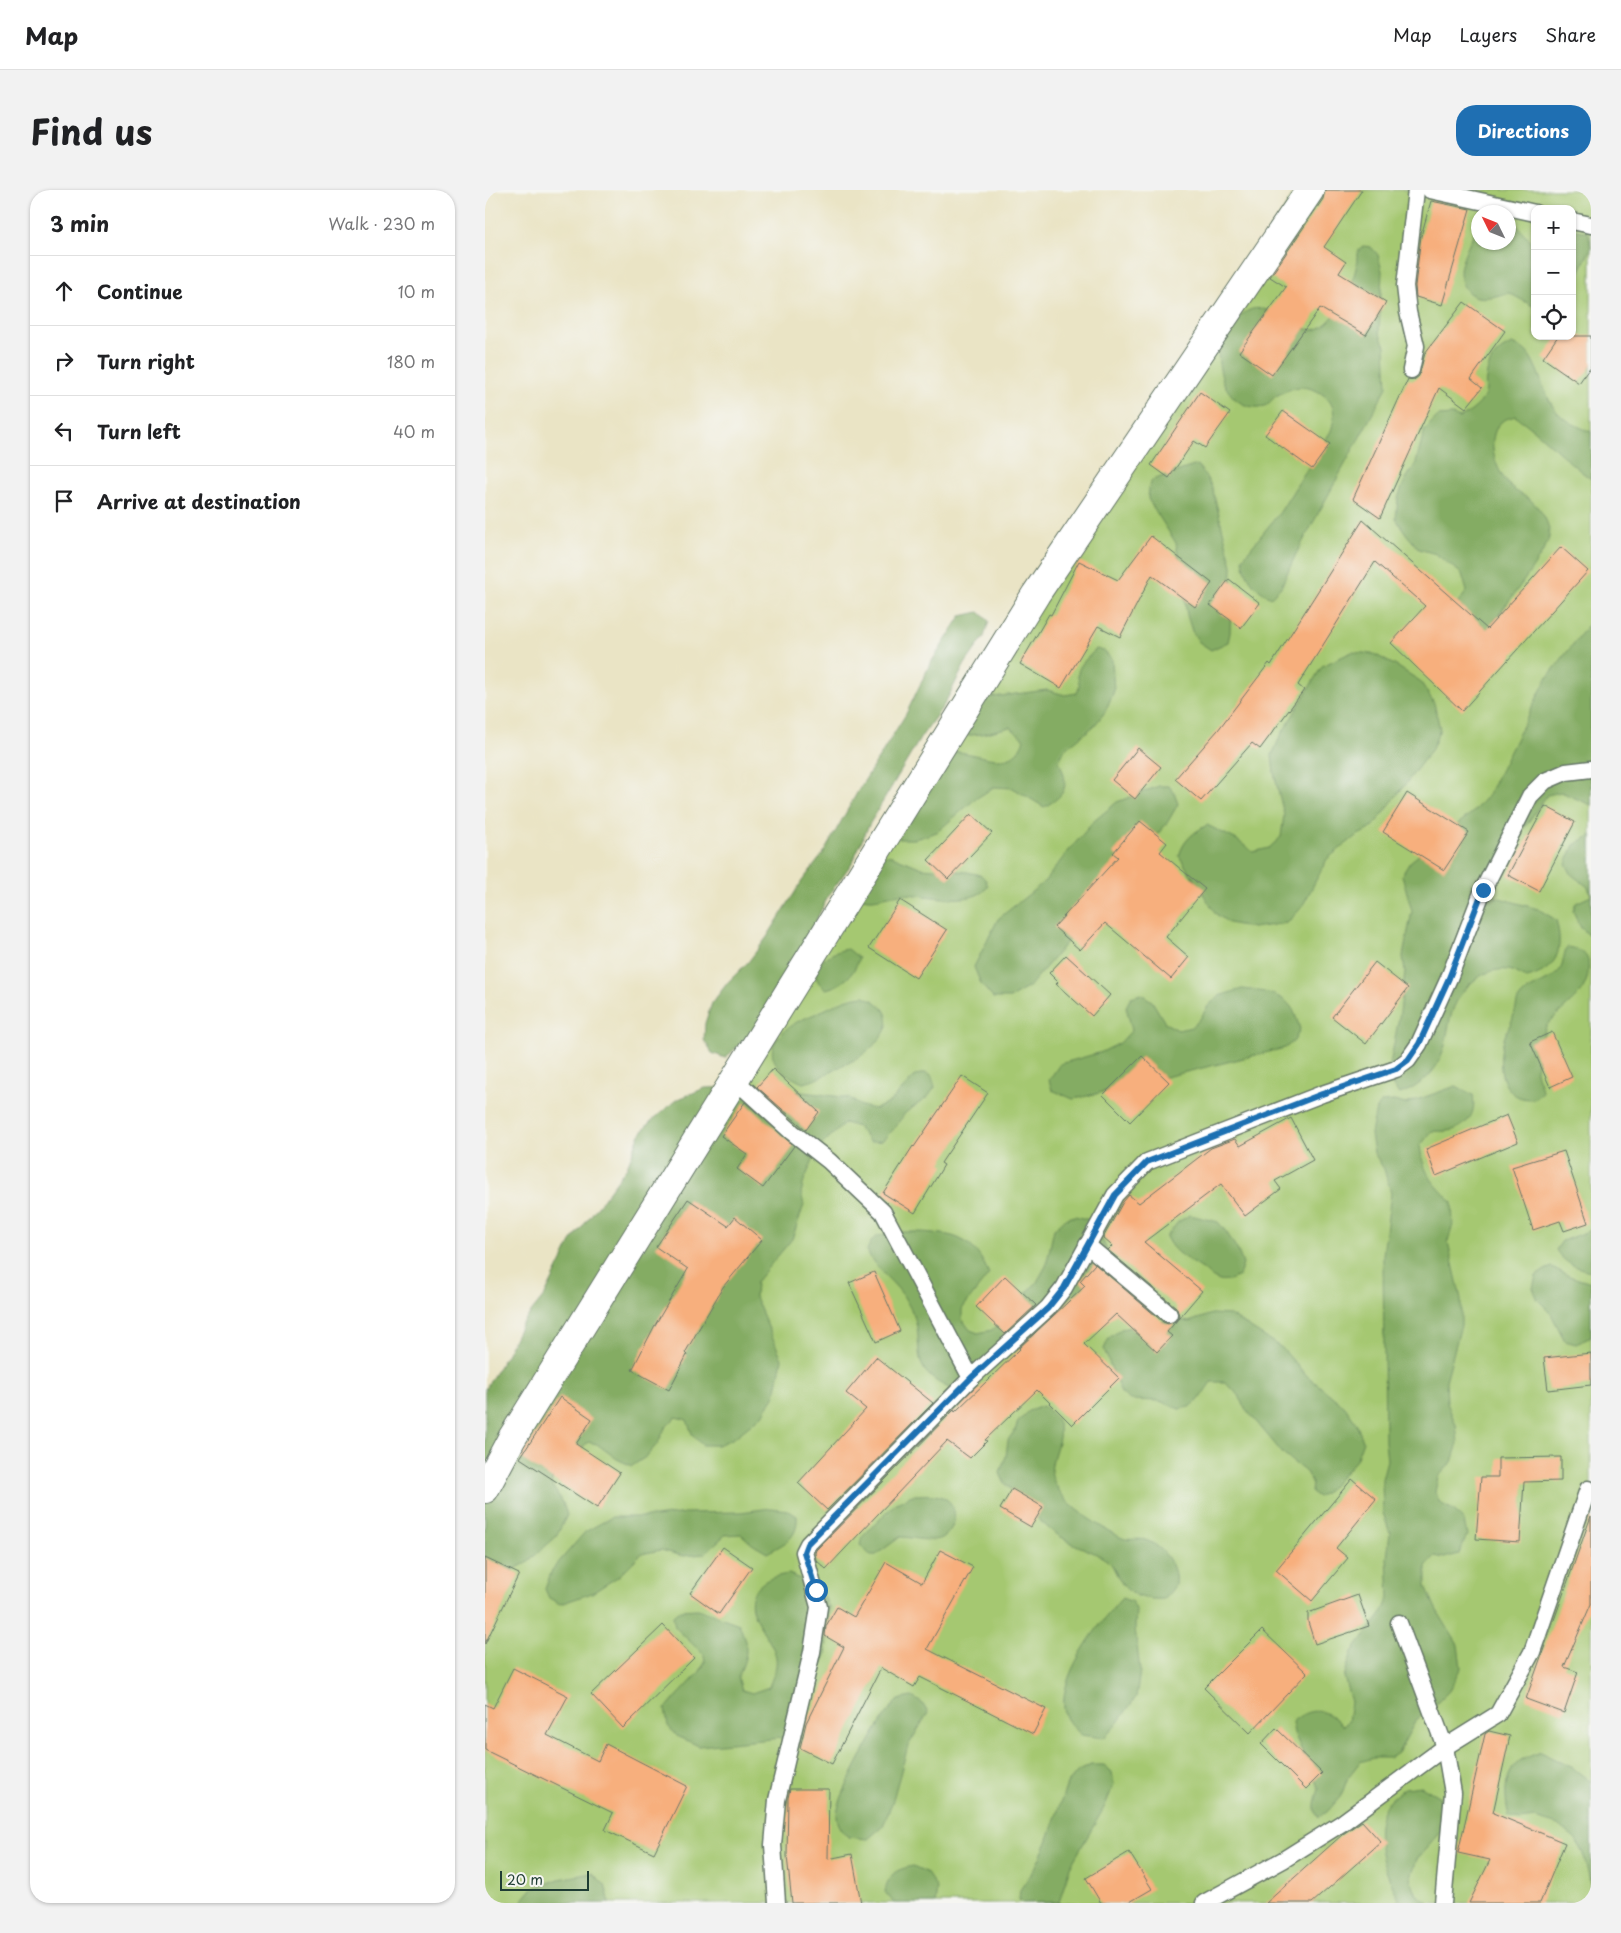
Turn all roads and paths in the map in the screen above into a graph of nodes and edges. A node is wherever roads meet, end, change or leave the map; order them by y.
1 (1310, 190) edge
2 (1416, 190) edge
3 (1429, 190) edge
4 (1531, 212) edge
5 (1576, 222) edge
6 (1591, 225) edge
7 (1411, 370) dead end
8 (1591, 769) edge
9 (734, 1079) junction
10 (1087, 1245) junction
11 (1169, 1314) dead end
12 (971, 1378) junction
13 (485, 1489) edge
14 (1588, 1489) dead end
15 (1399, 1623) dead end
16 (1445, 1747) junction
17 (777, 1903) edge
18 (1204, 1903) edge
19 (1443, 1903) edge

1 - 9 main road
2 - 7 lane
3 - 4 lane
5 - 6 lane
8 - 10 lane
9 - 12 lane
9 - 13 main road
10 - 11 lane
10 - 12 lane
12 - 17 lane
14 - 16 lane
15 - 16 lane
16 - 18 lane
16 - 19 lane

